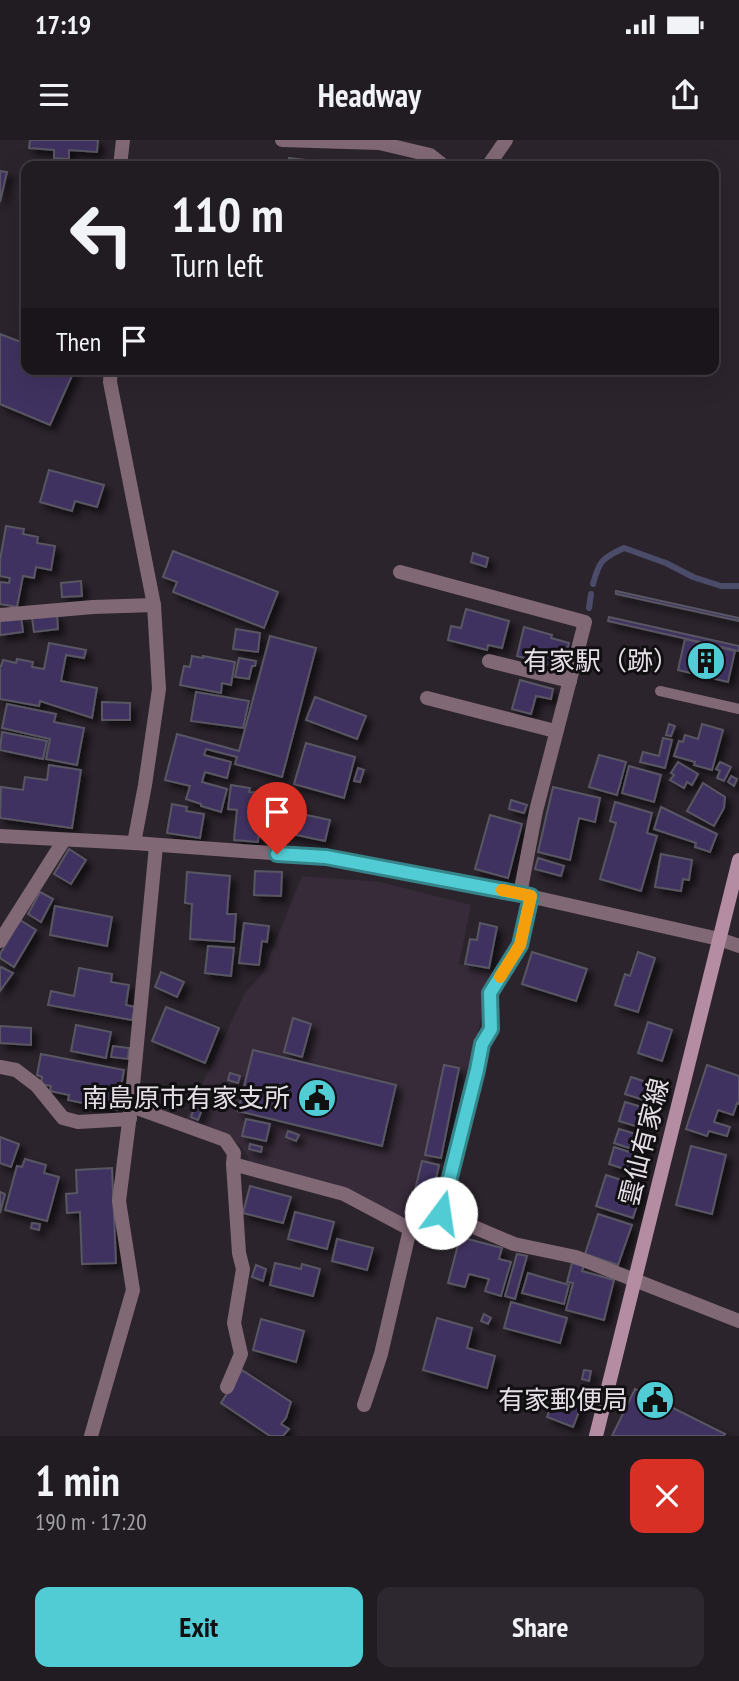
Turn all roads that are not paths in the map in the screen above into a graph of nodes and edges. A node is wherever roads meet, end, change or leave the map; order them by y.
1 (123, 140) edge
2 (282, 140) edge
3 (506, 140) edge
4 (121, 161) edge
5 (438, 161) edge
6 (491, 161) edge
7 (111, 375) edge
8 (400, 572) dead end
9 (154, 605) junction
10 (0, 615) edge
11 (489, 661) dead end
12 (570, 681) junction
13 (660, 691) dead end
14 (427, 698) dead end
15 (739, 709) edge
16 (555, 732) junction
17 (0, 836) edge
18 (64, 840) junction
19 (134, 843) junction
20 (156, 846) junction
21 (739, 860) edge
22 (526, 895) junction
23 (719, 939) junction
24 (0, 941) edge
25 (739, 946) edge
26 (0, 1067) edge
27 (131, 1113) junction
28 (233, 1164) junction
29 (441, 1213) junction
30 (410, 1228) junction
31 (635, 1280) junction
32 (739, 1321) edge
33 (227, 1387) dead end
34 (364, 1405) dead end
35 (91, 1436) edge
36 (596, 1436) edge

1 - 4 street
2 - 5 street
3 - 6 street
7 - 9 street
8 - 12 street
9 - 10 street
9 - 19 street
11 - 12 street
12 - 16 street
13 - 15 lane
14 - 16 street
16 - 22 street
17 - 18 street
18 - 19 street
18 - 24 street
19 - 20 street
20 - 22 street
20 - 27 street
21 - 23 main road, 雲仙有家線
22 - 23 street
22 - 29 street
23 - 25 street
23 - 31 main road, 雲仙有家線
26 - 27 street
27 - 28 street
27 - 35 street
28 - 30 street
28 - 33 street
29 - 30 street
29 - 31 street
30 - 34 street
31 - 32 street
31 - 36 main road, 雲仙有家線

